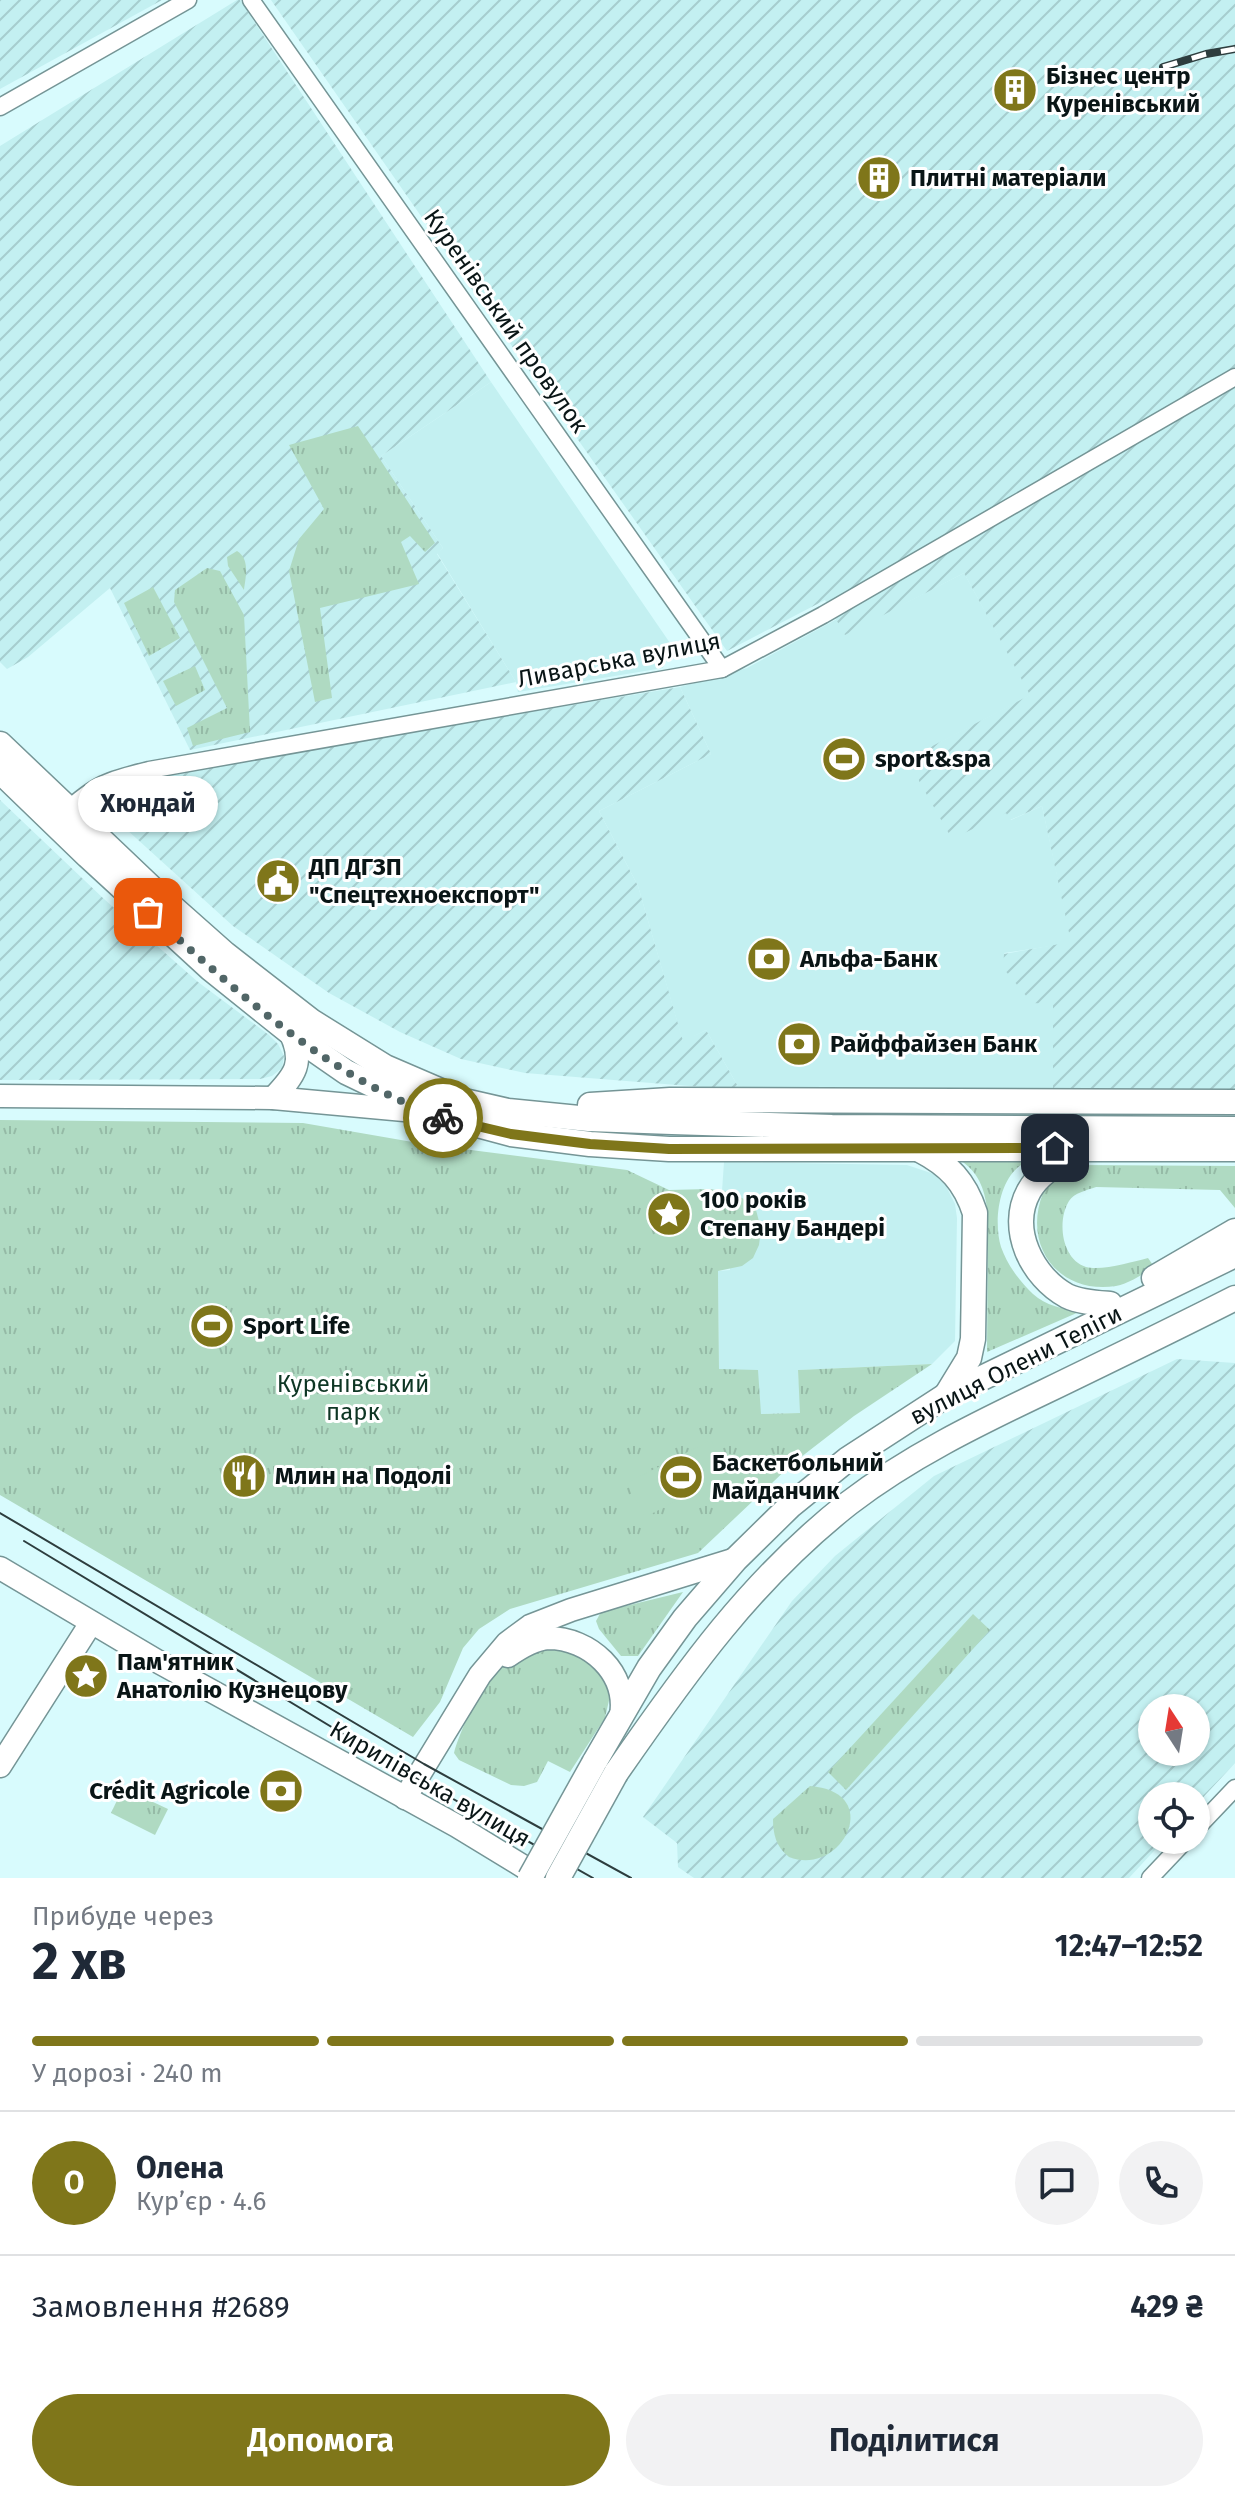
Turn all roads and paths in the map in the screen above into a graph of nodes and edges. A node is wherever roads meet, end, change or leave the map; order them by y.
1 (188, 0) edge
2 (251, 0) edge
3 (0, 107) edge
4 (1235, 377) edge
5 (722, 669) junction
6 (0, 744) edge
7 (0, 771) edge
8 (62, 815) junction
9 (290, 1032) junction
10 (4, 1096) edge
11 (273, 1098) junction
12 (1235, 1102) edge
13 (508, 1111) junction
14 (429, 1112) junction
15 (1235, 1129) edge
16 (1082, 1148) junction
17 (918, 1149) junction
18 (1235, 1149) edge
19 (1235, 1231) edge
20 (1235, 1255) edge
21 (1235, 1298) edge
22 (1110, 1304) junction
23 (1041, 1350) junction
24 (945, 1396) junction
25 (736, 1559) junction
26 (0, 1568) edge
27 (91, 1623) junction
28 (480, 1675) junction
29 (621, 1716) junction
30 (0, 1766) edge
31 (605, 1768) junction
32 (1235, 1788) edge
33 (405, 1798) junction
34 (1210, 1814) edge
35 (1173, 1854) edge
36 (530, 1878) edge
37 (542, 1878) edge
38 (558, 1878) edge
39 (1150, 1878) edge

1 - 3 street
2 - 5 street, Куренівський провулок
4 - 5 street, Ливарська вулиця
5 - 8 street, Ливарська вулиця
6 - 8 main road
7 - 8 main road
8 - 9 main road
8 - 13 main road
9 - 11 main road
9 - 14 main road
10 - 11 main road
11 - 14 main road
12 - 13 main road
13 - 15 main road
14 - 17 main road
16 - 17 main road
16 - 18 main road
16 - 22 main road
17 - 24 main road
19 - 22 main road
20 - 23 main road, вулиця Олени Теліги
21 - 31 main road, вулиця Олени Теліги
22 - 23 main road
23 - 24 main road, вулиця Олени Теліги
24 - 25 main road, вулиця Олени Теліги
25 - 28 main road
25 - 29 main road, вулиця Олени Теліги
26 - 27 main road, Кирилівська вулиця
27 - 30 main road
27 - 33 main road, Кирилівська вулиця
28 - 29 main road
28 - 33 main road
29 - 31 main road, вулиця Олени Теліги
31 - 36 main road, вулиця Олени Теліги, bridge
31 - 38 main road, вулиця Олени Теліги, bridge
32 - 34 street
33 - 37 main road, Кирилівська вулиця
35 - 39 street

